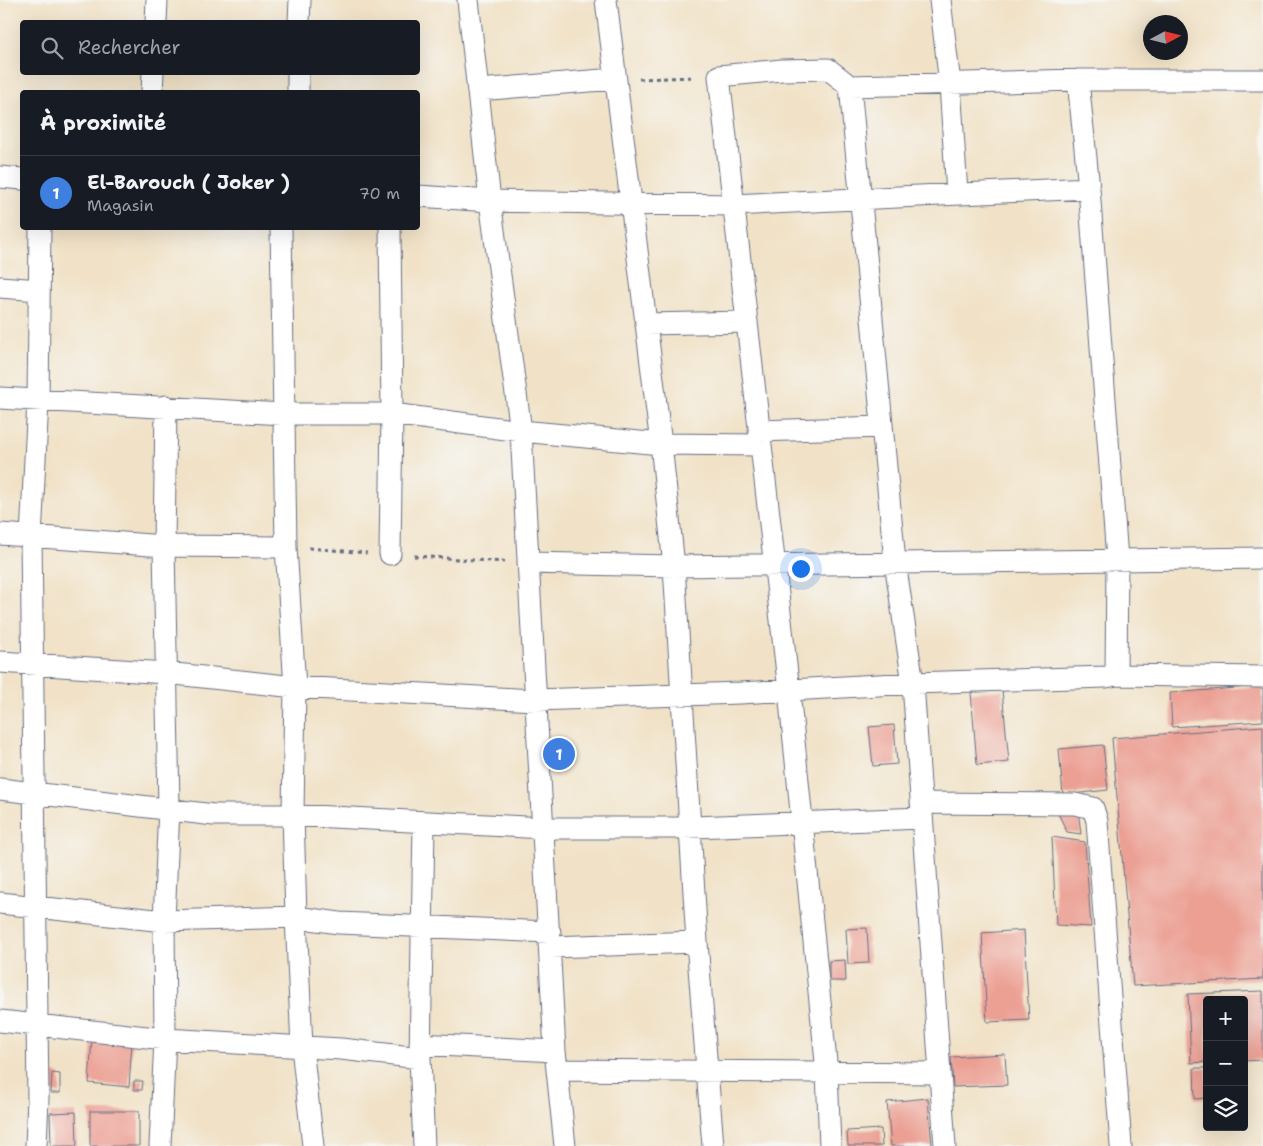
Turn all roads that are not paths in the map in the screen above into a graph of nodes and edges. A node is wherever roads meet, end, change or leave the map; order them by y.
1 (157, 0) edge
2 (300, 0) edge
3 (468, 0) edge
4 (606, 0) edge
5 (940, 0) edge
6 (156, 20) edge
7 (300, 20) edge
8 (153, 75) edge
9 (298, 75) edge
10 (616, 80) junction
11 (1078, 80) junction
12 (1263, 80) edge
13 (950, 84) junction
14 (850, 86) junction
15 (152, 90) edge
16 (298, 90) edge
17 (478, 90) junction
18 (0, 177) edge
19 (20, 178) edge
20 (1089, 188) junction
21 (957, 194) junction
22 (420, 196) edge
23 (861, 199) junction
24 (490, 201) junction
25 (632, 203) junction
26 (732, 205) junction
27 (40, 230) edge
28 (281, 230) edge
29 (390, 230) edge
30 (0, 287) edge
31 (39, 290) junction
32 (747, 322) junction
33 (646, 324) junction
34 (0, 398) edge
35 (38, 401) junction
36 (166, 406) junction
37 (282, 414) junction
38 (392, 414) junction
39 (882, 427) junction
40 (521, 431) junction
41 (759, 438) junction
42 (661, 444) junction
43 (0, 534) edge
44 (32, 537) junction
45 (164, 546) junction
46 (286, 547) junction
47 (390, 554) dead end
48 (1263, 558) edge
49 (1117, 559) junction
50 (895, 562) junction
51 (528, 564) junction
52 (774, 565) junction
53 (674, 566) junction
54 (0, 662) edge
55 (34, 664) junction
56 (166, 673) junction
57 (1116, 675) junction
58 (1263, 677) edge
59 (913, 683) junction
60 (294, 687) junction
61 (789, 691) junction
62 (682, 695) junction
63 (535, 700) junction
64 (0, 789) edge
65 (36, 794) junction
66 (168, 808) junction
67 (922, 811) junction
68 (293, 815) junction
69 (424, 823) junction
70 (801, 823) junction
71 (544, 828) junction
72 (689, 828) junction
73 (0, 904) edge
74 (36, 906) junction
75 (296, 917) junction
76 (164, 921) junction
77 (423, 927) junction
78 (550, 939) junction
79 (697, 942) junction
80 (0, 1021) edge
81 (37, 1023) junction
82 (165, 1040) junction
83 (302, 1047) junction
84 (420, 1051) junction
85 (556, 1060) junction
86 (706, 1072) junction
87 (828, 1072) junction
88 (940, 1073) junction
89 (36, 1146) edge
90 (160, 1146) edge
91 (312, 1146) edge
92 (424, 1146) edge
93 (565, 1146) edge
94 (713, 1146) edge
95 (830, 1146) edge
96 (945, 1146) edge
97 (1121, 1146) edge

1 - 6 street
2 - 7 street
3 - 17 street
4 - 10 street
5 - 13 street
8 - 15 street
9 - 16 street
10 - 17 street
10 - 25 street
11 - 12 street
11 - 13 street
11 - 20 street
13 - 14 street
13 - 21 street
14 - 23 street
14 - 26 street
17 - 24 street
18 - 19 street
20 - 21 street
20 - 49 street
21 - 23 street
22 - 24 street
23 - 26 street
23 - 39 street
24 - 25 street
24 - 40 street
25 - 26 street
25 - 33 street
26 - 32 street
27 - 31 street
28 - 37 street
29 - 38 street
30 - 31 street
31 - 35 street
32 - 33 street
32 - 41 street
33 - 42 street
34 - 35 street
35 - 36 street
35 - 44 street
36 - 37 street
36 - 45 street
37 - 38 street
37 - 46 street
38 - 40 street
38 - 47 street
39 - 41 street
39 - 50 street
40 - 42 street
40 - 51 street
41 - 42 street
41 - 52 street
42 - 53 street
43 - 44 street
44 - 45 street
44 - 55 street
45 - 46 street
45 - 56 street
46 - 60 street
48 - 49 street
49 - 50 street
49 - 57 street
50 - 52 street
50 - 59 street
51 - 53 street
51 - 63 street
52 - 53 street
52 - 61 street
53 - 62 street
54 - 55 street
55 - 56 street
55 - 65 street
56 - 60 street
56 - 66 street
57 - 58 street
57 - 59 street
59 - 61 street
59 - 67 street
60 - 63 street
60 - 68 street
61 - 62 street
61 - 70 street
62 - 63 street
62 - 72 street
63 - 71 street
64 - 65 street
65 - 66 street
65 - 74 street
66 - 68 street
66 - 76 street
67 - 70 street
67 - 88 street
67 - 97 street
68 - 69 street
68 - 75 street
69 - 71 street
69 - 77 street
70 - 72 street
70 - 87 street
71 - 72 street
71 - 78 street
72 - 79 street
73 - 74 street
74 - 76 street
74 - 81 street
75 - 76 street
75 - 77 street
75 - 83 street
76 - 82 street
77 - 78 street
77 - 84 street
78 - 79 street
78 - 85 street
79 - 86 street
80 - 81 street
81 - 82 street
81 - 89 street
82 - 83 street
82 - 90 street
83 - 84 street
83 - 91 street
84 - 85 street
84 - 92 street
85 - 86 street
85 - 93 street
86 - 87 street
86 - 94 street
87 - 88 street
87 - 95 street
88 - 96 street

